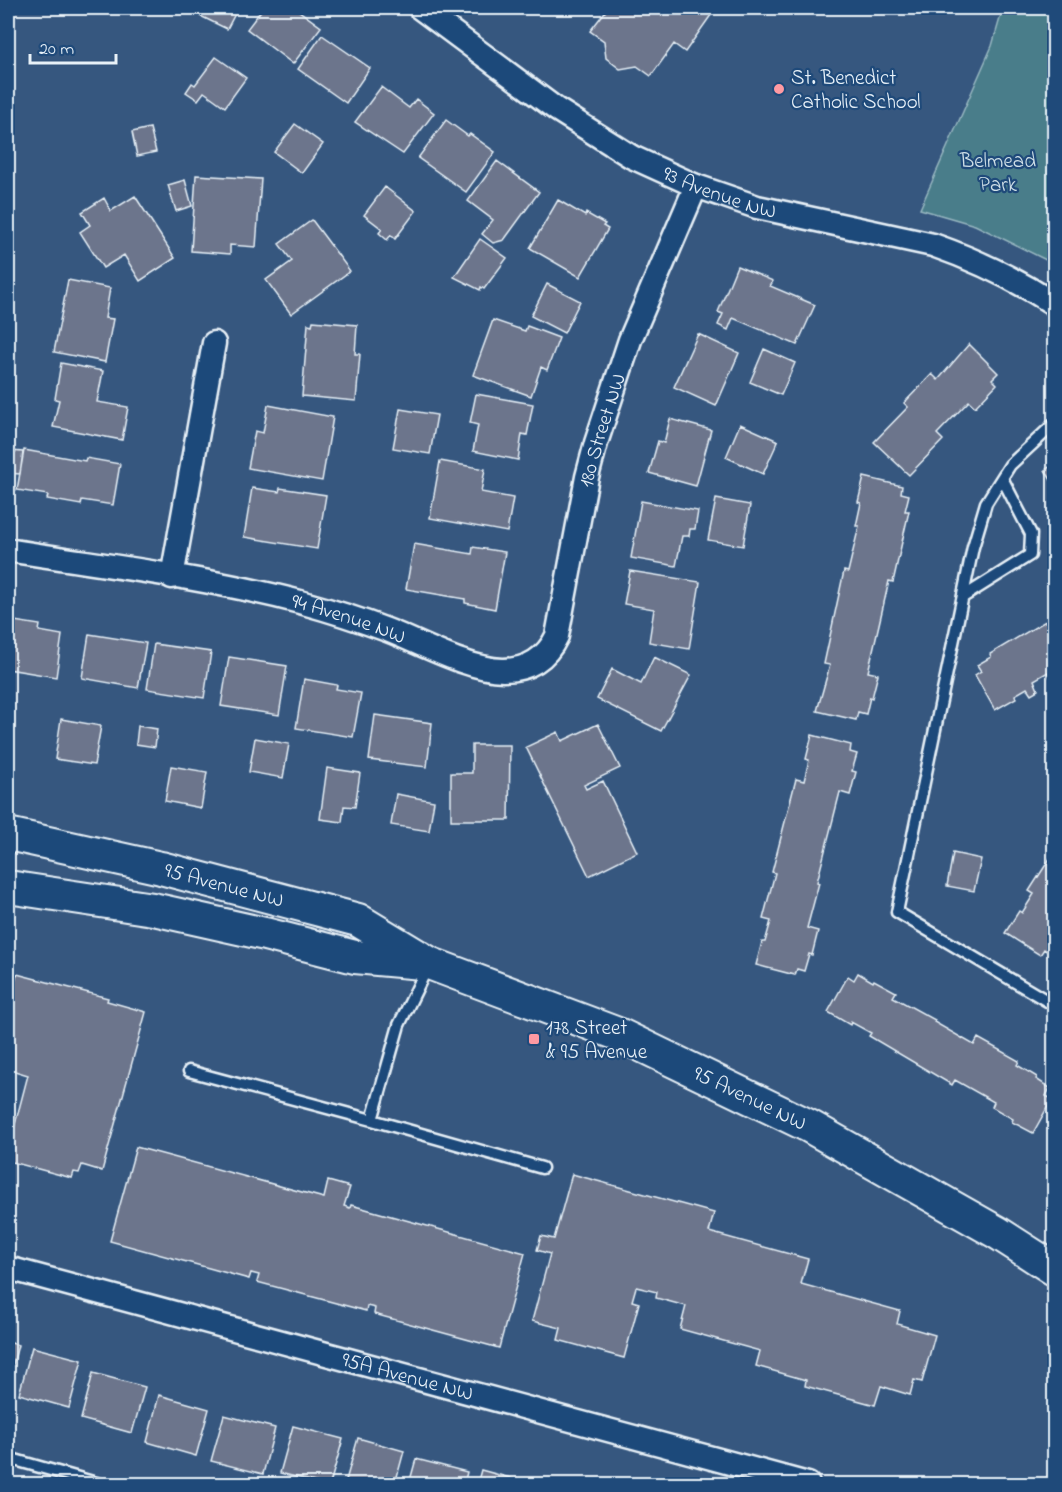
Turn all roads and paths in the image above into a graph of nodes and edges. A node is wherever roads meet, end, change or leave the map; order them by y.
1 (420, 8) edge
2 (696, 186) junction
3 (1054, 304) edge
4 (213, 343) dead end
5 (1054, 424) edge
6 (1002, 478) junction
7 (8, 550) edge
8 (172, 577) junction
9 (963, 597) junction
10 (520, 669) joint
11 (8, 834) edge
12 (8, 887) edge
13 (429, 963) junction
14 (1054, 1005) edge
15 (189, 1071) dead end
16 (372, 1120) junction
17 (542, 1168) dead end
18 (8, 1268) edge
19 (1054, 1269) edge
20 (8, 1458) edge
21 (100, 1485) edge
22 (808, 1485) edge

1 - 2 street, 93 Avenue NW
2 - 3 street, 93 Avenue NW
2 - 10 street, 180 Street NW
4 - 8 street
5 - 6 lane
6 - 9 lane
6 - 9 lane
7 - 8 street, 94 Avenue NW
8 - 10 street, 94 Avenue NW
9 - 14 lane
11 - 13 street, 95 Avenue NW
12 - 13 street, 95 Avenue NW
13 - 16 lane
13 - 19 street, 95 Avenue NW
15 - 16 lane
16 - 17 lane
18 - 22 street, 95A Avenue NW
20 - 21 lane

